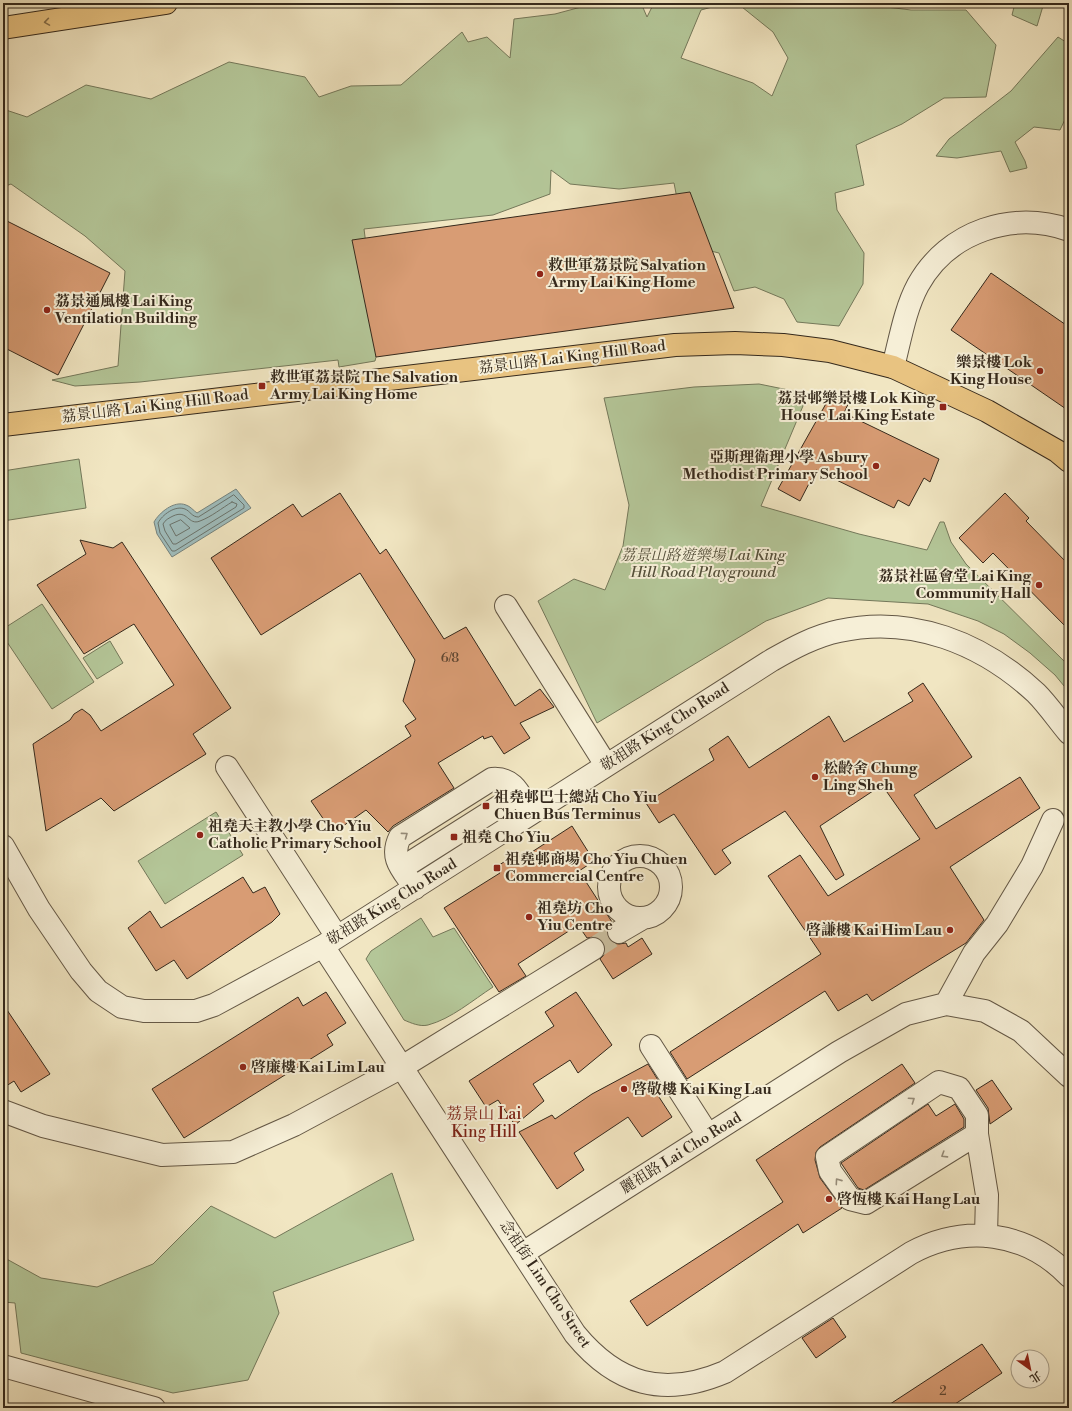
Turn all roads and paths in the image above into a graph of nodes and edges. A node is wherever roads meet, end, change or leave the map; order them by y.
1 (166, 3) edge
2 (6, 29) edge
3 (1069, 230) edge
4 (893, 367) junction
5 (3, 425) edge
6 (1069, 461) edge
7 (506, 606) dead end
8 (1069, 732) edge
9 (606, 765) junction
10 (227, 767) dead end
11 (531, 813) junction
12 (1053, 820) dead end
13 (3, 846) edge
14 (415, 888) junction
15 (643, 918) dead end
16 (619, 932) tunnel mouth
17 (330, 942) junction
18 (593, 949) tunnel mouth
19 (946, 1004) junction
20 (650, 1046) dead end
21 (402, 1067) junction
22 (1069, 1076) edge
23 (3, 1111) edge
24 (977, 1134) junction
25 (708, 1135) junction
26 (986, 1236) junction
27 (523, 1254) junction
28 (1069, 1276) edge
29 (3, 1366) edge
30 (154, 1408) edge

1 -> 2 main road
3 - 4 street
4 - 5 main road, 荔景山路 Lai King Hill Road
4 - 6 main road, 荔景山路 Lai King Hill Road
7 - 9 street
8 - 9 street, 敬祖路 King Cho Road
9 - 11 street, 敬祖路 King Cho Road
10 - 17 street, 念祖街 Lim Cho Street
11 - 14 street, 敬祖路 King Cho Road
14 -> 11 street
12 - 19 street
13 - 17 street, 敬祖路 King Cho Road
14 - 17 street, 敬祖路 King Cho Road
15 - 16 street
17 - 21 street, 念祖街 Lim Cho Street
18 - 21 street
19 - 22 street, 麗祖路 Lai Cho Road
19 - 25 street, 麗祖路 Lai Cho Road
20 - 25 street
21 - 23 street
21 - 27 street, 念祖街 Lim Cho Street
24 -> 24 street
24 - 26 street
25 - 27 street, 麗祖路 Lai Cho Road
26 - 27 street, 念祖街 Lim Cho Street
26 - 28 street, 念祖街 Lim Cho Street
29 - 30 street

